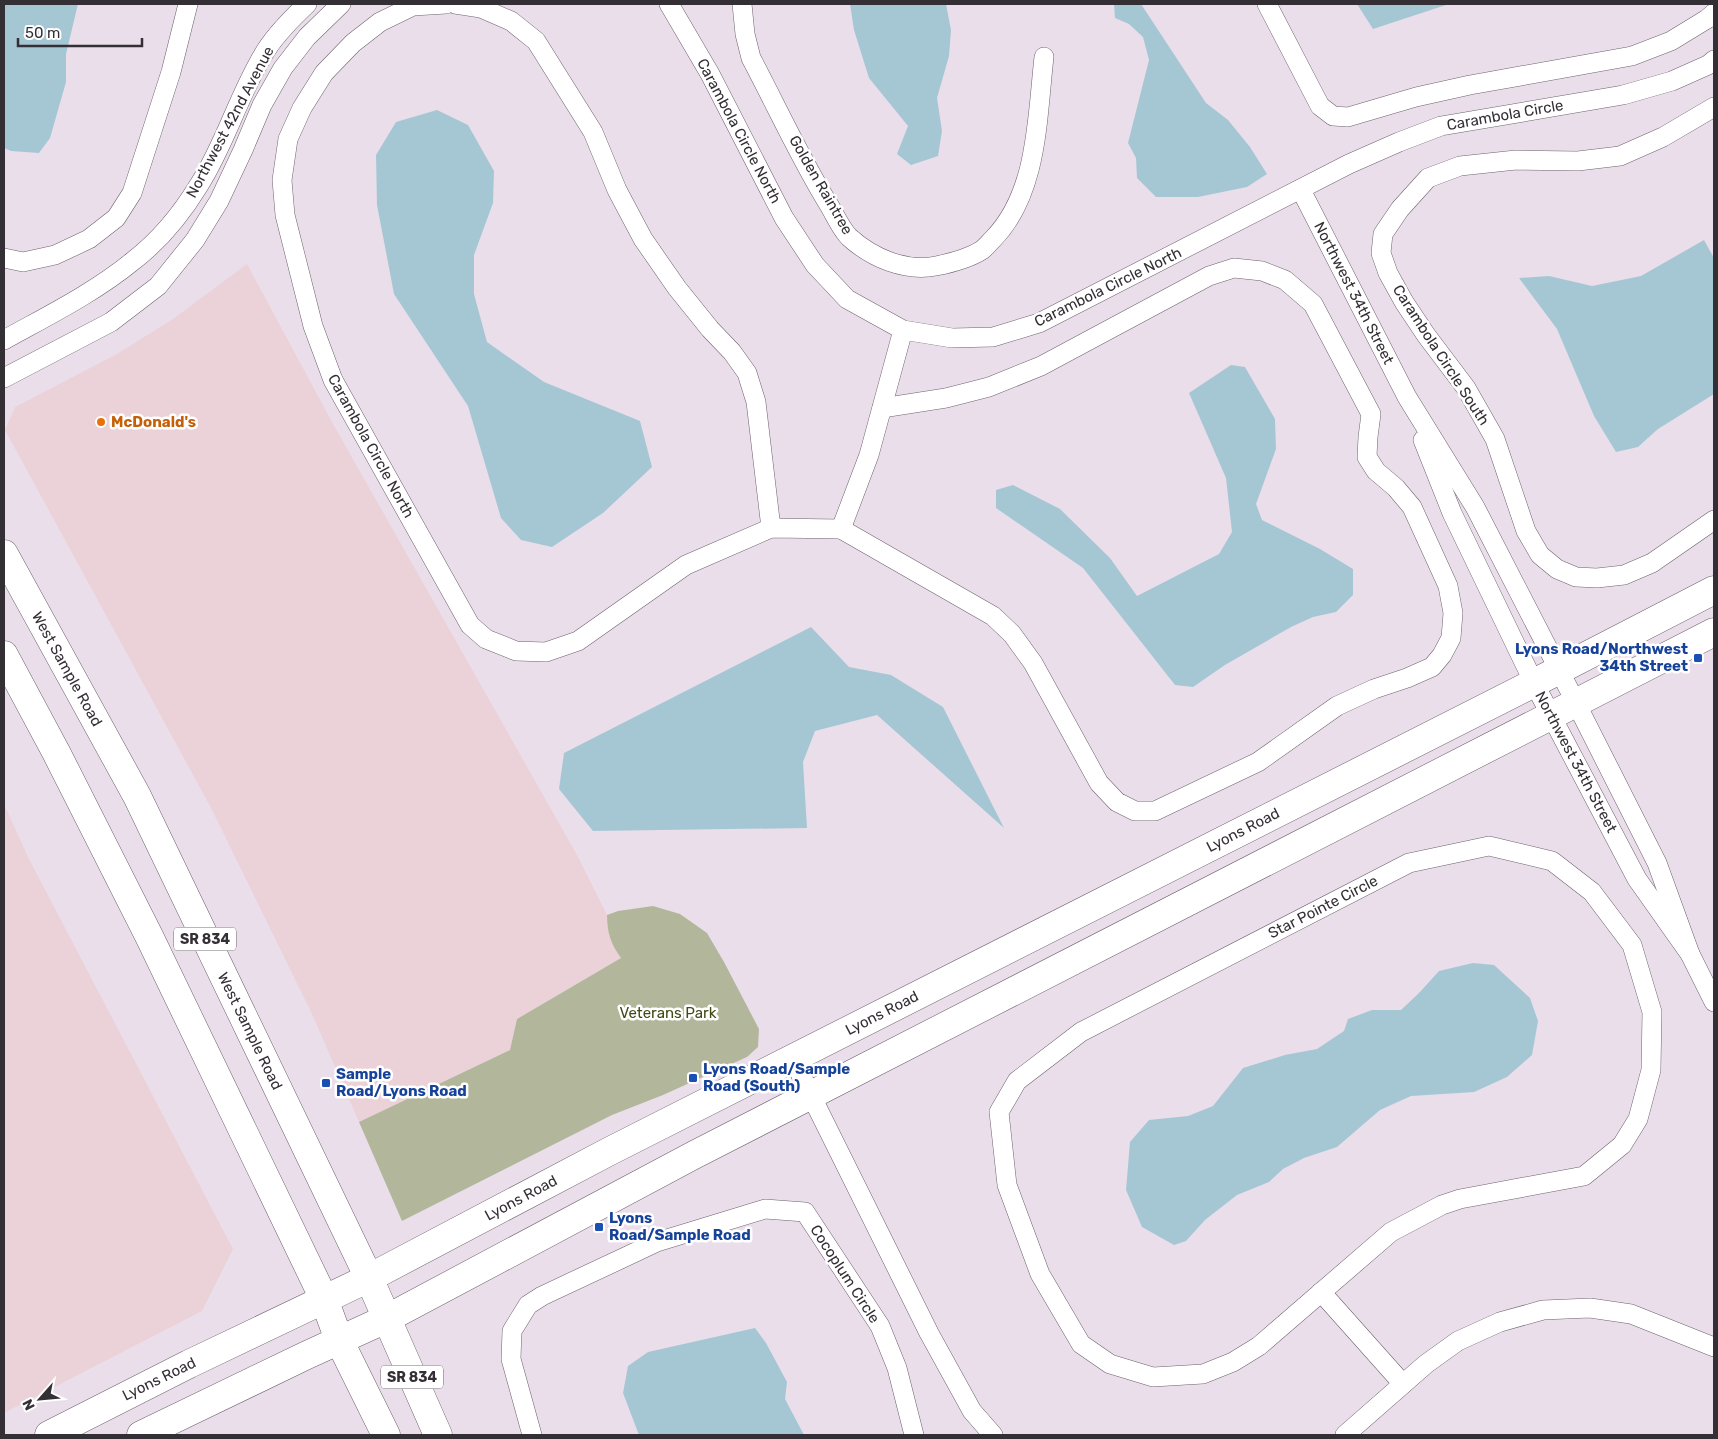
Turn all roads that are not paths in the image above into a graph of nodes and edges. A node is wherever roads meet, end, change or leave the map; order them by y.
1 (188, 4) edge
2 (307, 4) edge
3 (341, 4) edge
4 (446, 4) edge
5 (455, 4) edge
6 (669, 4) edge
7 (742, 4) edge
8 (1267, 4) edge
9 (1714, 13) edge
10 (1044, 57) dead end
11 (1714, 60) edge
12 (1714, 107) edge
13 (1301, 190) junction
14 (4, 258) edge
15 (903, 330) junction
16 (4, 340) edge
17 (4, 378) edge
18 (1407, 397) junction
19 (882, 408) junction
20 (1714, 520) edge
21 (771, 528) junction
22 (841, 529) junction
23 (4, 554) edge
24 (1714, 590) edge
25 (1714, 632) edge
26 (4, 655) edge
27 (1559, 670) junction
28 (1534, 683) junction
29 (1576, 703) junction
30 (1552, 715) junction
31 (1690, 954) junction
32 (1714, 1002) edge
33 (793, 1059) junction
34 (811, 1095) junction
35 (369, 1278) junction
36 (1322, 1292) junction
37 (324, 1299) junction
38 (386, 1319) junction
39 (339, 1340) junction
40 (1714, 1347) edge
41 (1403, 1384) junction
42 (155, 1432) edge
43 (49, 1435) edge
44 (386, 1435) edge
45 (438, 1435) edge
46 (532, 1435) edge
47 (914, 1435) edge
48 (993, 1435) edge
49 (1345, 1435) edge

1 - 14 street
2 - 16 street, Northwest 42nd Avenue
3 - 17 street, Northwest 42nd Avenue
4 - 21 street, Carambola Circle North
5 - 21 street
6 - 15 street, Carambola Circle North
7 - 10 street, Golden Raintree
8 - 9 street
11 - 13 street, Carambola Circle
12 - 20 street, Carambola Circle South
13 - 15 street, Carambola Circle North
13 - 18 street, Northwest 34th Street
15 - 19 street
18 - 27 street, Northwest 34th Street
18 - 28 street, Northwest 34th Street
19 - 22 street
19 - 22 street
21 - 22 street, Carambola Circle North
23 - 35 main road, West Sample Road / SR 834
24 - 27 main road, Lyons Road
25 - 29 main road
26 - 37 main road, SR 834
27 - 28 main road, Lyons Road
27 - 29 street, Northwest 34th Street
28 - 30 street, Northwest 34th Street
28 - 33 main road, Lyons Road
29 - 30 main road
29 - 31 street, Northwest 34th Street
30 - 31 street, Northwest 34th Street
30 - 34 main road
31 - 32 street, Northwest 34th Street
33 - 34 street
33 - 35 main road, Lyons Road
34 - 38 main road
34 - 48 street
35 - 37 main road, Lyons Road
35 - 38 main road, West Sample Road / SR 834
36 - 36 street, Star Pointe Circle
36 - 41 street
37 - 39 main road, SR 834
37 - 43 main road, Lyons Road
38 - 39 main road
38 - 45 main road, West Sample Road / SR 834
39 - 42 main road
39 - 44 main road, SR 834
40 - 41 street
41 - 49 street
46 - 47 street, Cocoplum Circle

